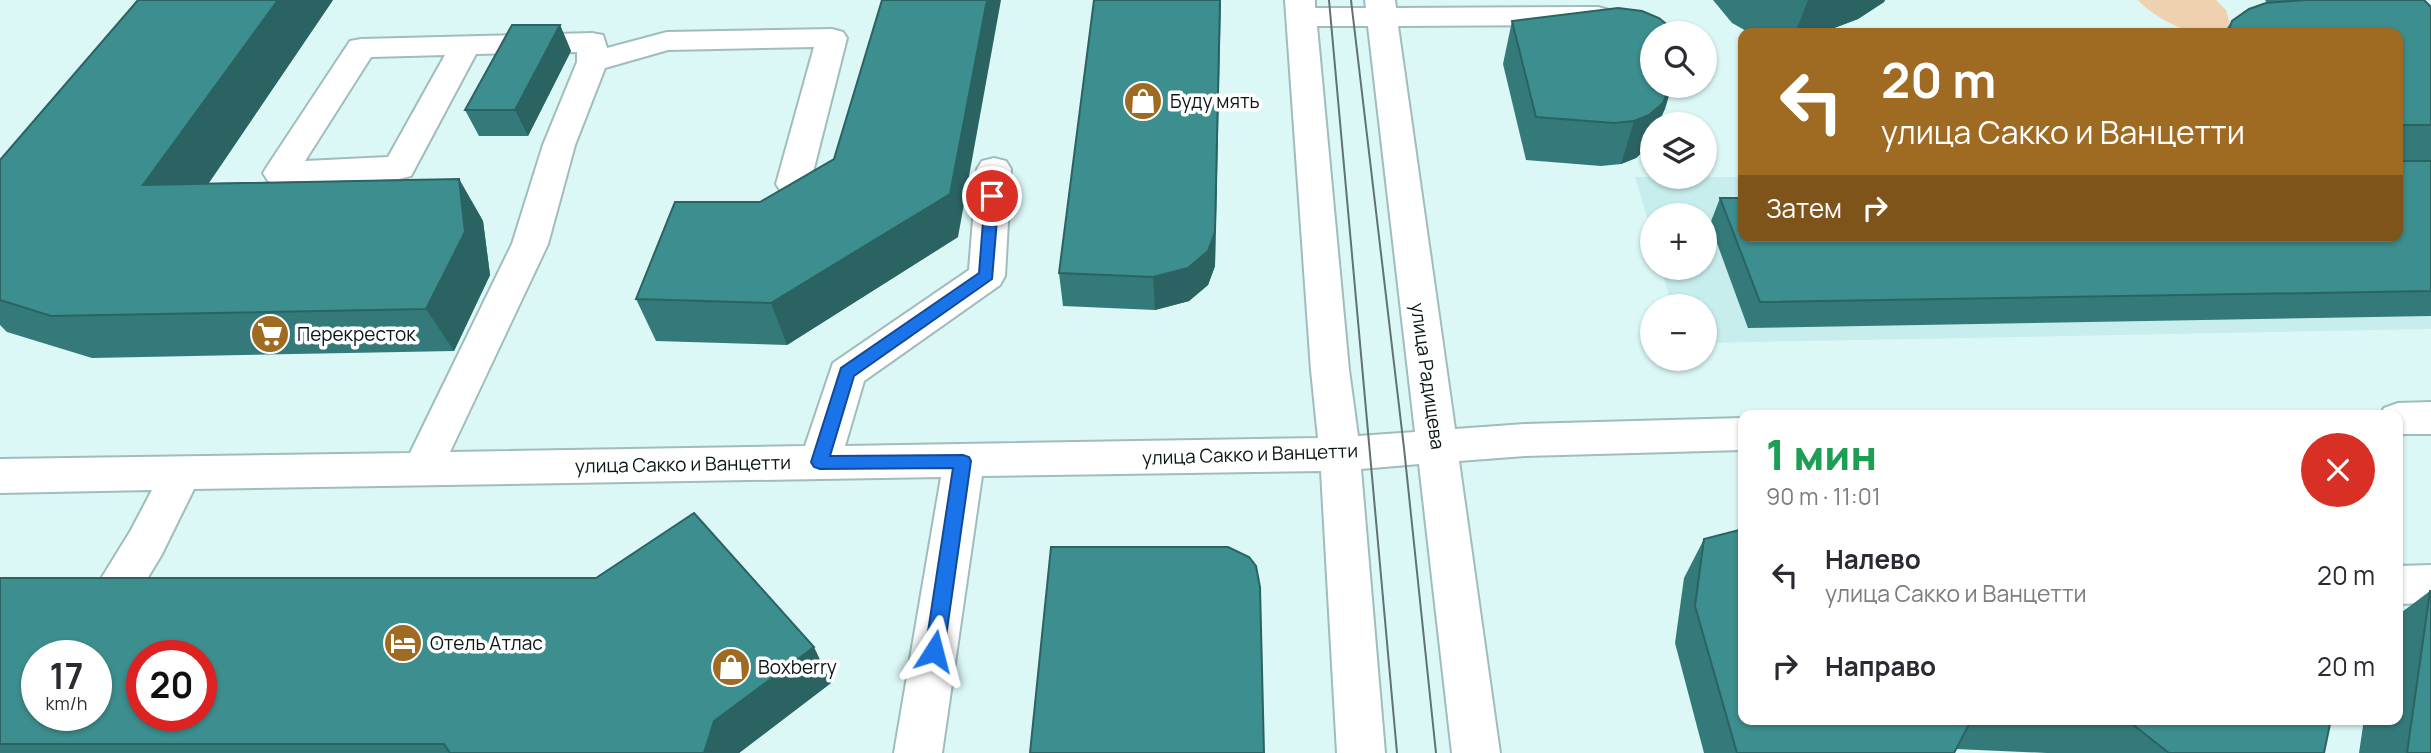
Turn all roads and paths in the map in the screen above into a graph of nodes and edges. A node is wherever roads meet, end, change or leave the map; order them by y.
1 (1301, 8) edge
2 (1381, 8) edge
3 (1598, 16) edge
4 (466, 46) junction
5 (593, 62) junction
6 (994, 169) dead end
7 (793, 184) edge
8 (2431, 418) edge
9 (2403, 419) edge
10 (1738, 433) edge
11 (1438, 446) junction
12 (1340, 454) junction
13 (963, 461) junction
14 (820, 462) junction
15 (423, 467) junction
16 (183, 471) junction
17 (0, 476) edge
18 (2431, 584) edge
19 (2403, 585) edge
20 (100, 616) edge
21 (918, 753) edge
22 (1361, 753) edge
23 (1476, 753) edge

1 - 2 street
1 - 12 street
2 - 3 street
2 - 11 street, улица Радищева
4 - 4 street
4 - 5 street
5 - 7 street
5 - 15 street
6 - 14 street
8 - 9 street
10 - 11 street, улица Сакко и Ванцетти
11 - 12 street, улица Сакко и Ванцетти
11 - 23 street, улица Радищева
12 - 13 street, улица Сакко и Ванцетти
12 - 22 street
13 - 14 street, улица Сакко и Ванцетти
13 - 21 street
14 - 15 street, улица Сакко и Ванцетти
15 - 16 street, улица Сакко и Ванцетти
16 - 17 street, улица Сакко и Ванцетти
16 - 20 street
18 - 19 street

